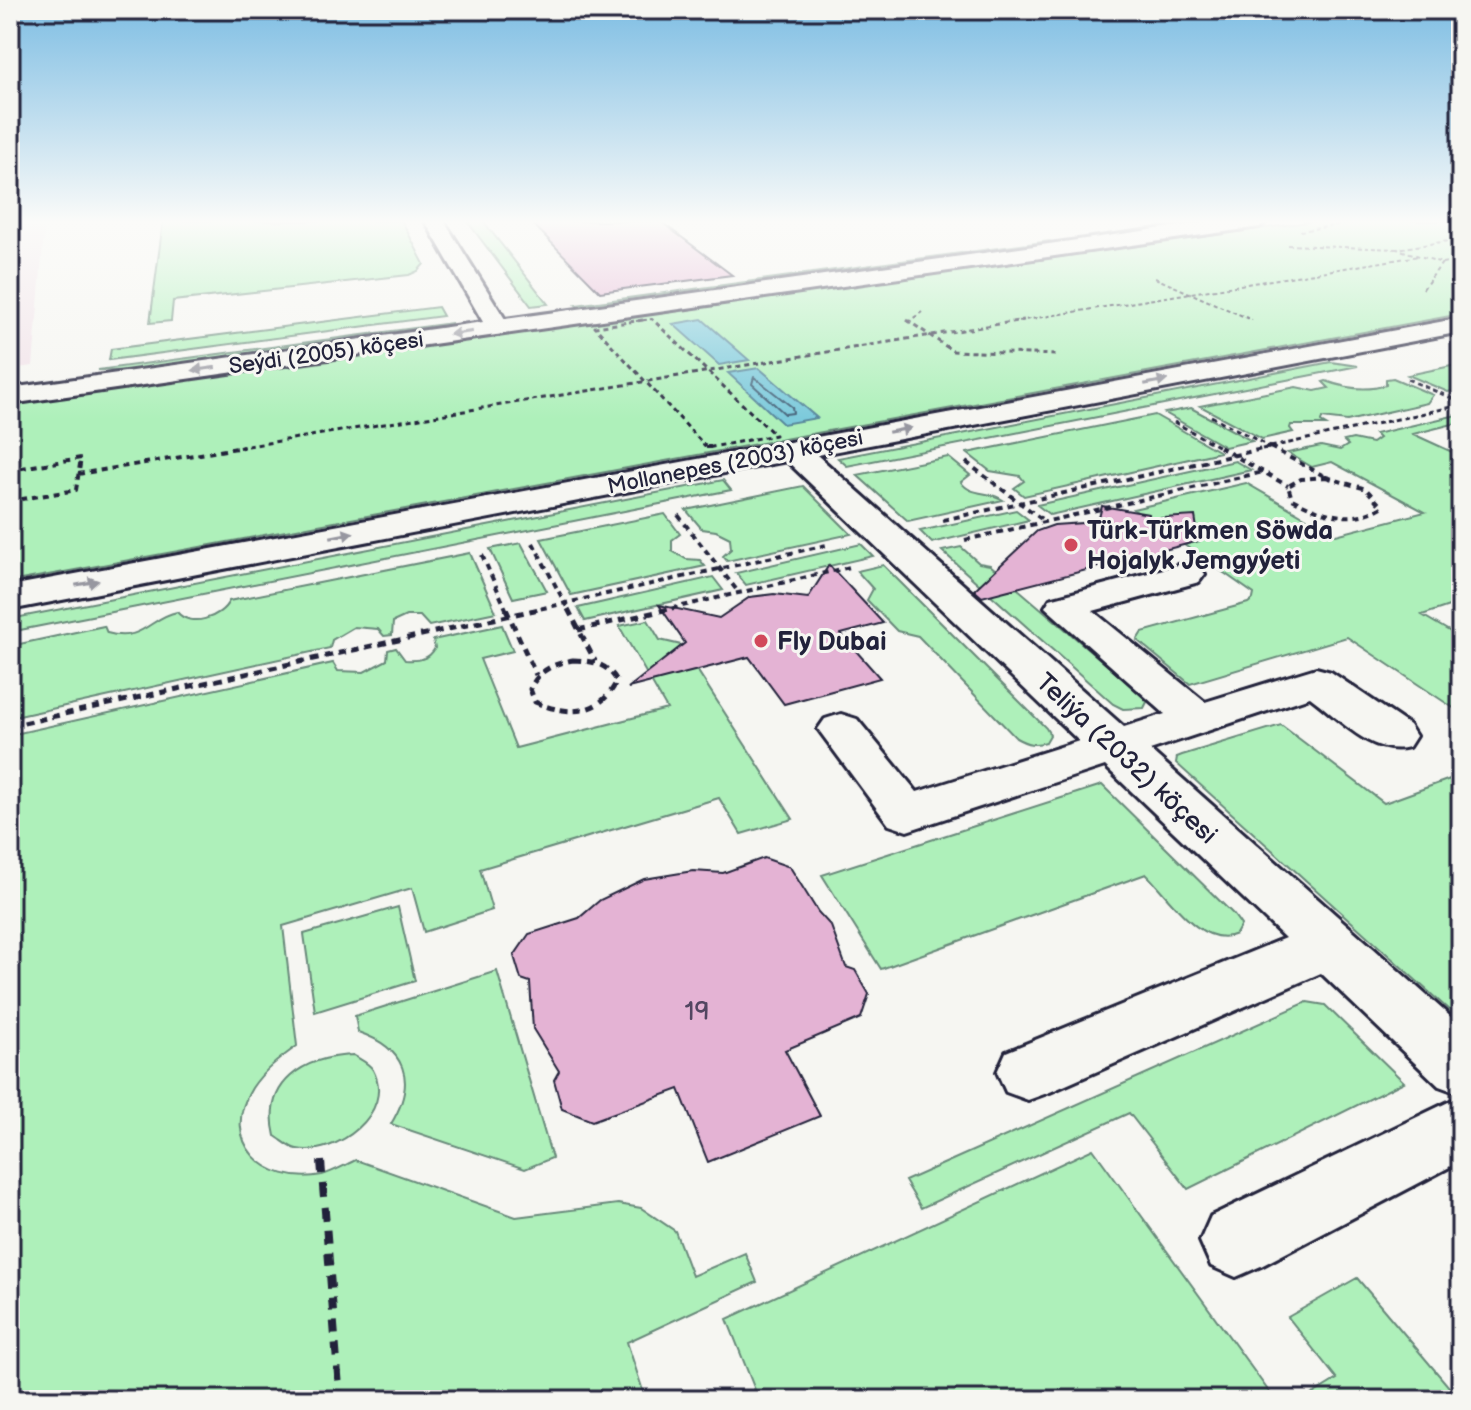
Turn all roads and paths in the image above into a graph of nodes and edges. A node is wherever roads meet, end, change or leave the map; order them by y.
1 (473, 287) edge
2 (792, 287) edge
3 (1176, 287) edge
4 (1228, 287) edge
5 (1190, 293) junction
6 (1256, 321) dead end
7 (1461, 325) edge
8 (498, 328) junction
9 (929, 336) junction
10 (1064, 356) dead end
11 (708, 372) junction
12 (1401, 376) dead end
13 (645, 381) junction
14 (10, 396) edge
15 (1461, 404) edge
16 (1208, 414) dead end
17 (1173, 421) dead end
18 (1270, 447) junction
19 (793, 450) junction
20 (958, 455) dead end
21 (1233, 456) junction
22 (10, 470) edge
23 (1263, 472) junction
24 (78, 474) junction
25 (1326, 477) junction
26 (1288, 486) junction
27 (10, 501) edge
28 (1020, 503) junction
29 (672, 507) dead end
30 (1045, 522) junction
31 (929, 523) dead end
32 (528, 535) dead end
33 (841, 542) dead end
34 (951, 543) dead end
35 (478, 546) dead end
36 (862, 564) dead end
37 (720, 569) junction
38 (1186, 574) dead end
39 (739, 593) junction
40 (10, 598) edge
41 (565, 604) junction
42 (510, 616) junction
43 (1461, 620) edge
44 (578, 630) junction
45 (1461, 630) edge
46 (595, 661) junction
47 (536, 675) junction
48 (1198, 719) junction
49 (10, 726) edge
50 (841, 729) dead end
51 (1393, 736) dead end
52 (1114, 746) junction
53 (1329, 944) junction
54 (1461, 1066) edge
55 (1028, 1072) dead end
56 (1461, 1127) edge
57 (321, 1161) dead end
58 (1236, 1241) dead end
59 (340, 1400) edge

1 - 8 street
2 - 8 street, Seýdi (2005) köçesi
3 - 5 path
4 - 5 path
5 - 6 path
5 - 9 path
19 -> 7 street, Mollanepes (2003) köçesi
8 -> 14 street, Seýdi (2005) köçesi
9 - 10 path
9 - 11 path
11 - 13 path
11 - 13 path
11 - 13 path
12 - 15 path
13 - 24 path
15 - 18 path
16 - 18 path
17 - 21 path
18 - 21 path
18 - 25 path
40 -> 19 street, Mollanepes (2003) köçesi
19 - 52 street, Teliýa (2032) köçesi
20 - 28 path
21 - 23 path
21 - 28 path
22 - 24 path
23 - 26 path
23 - 30 path
24 - 27 path
25 - 26 path
25 - 26 path
28 - 30 path
28 - 31 path
29 - 37 path
30 - 34 path
32 - 41 path
33 - 37 path
35 - 42 path
36 - 39 path
37 - 39 path
37 - 41 path
38 - 48 street
39 - 44 path
41 - 42 path
41 - 44 path
42 - 47 path
42 - 49 path
43 - 45 path
44 - 46 path
46 - 47 path
46 - 47 path
48 - 51 street
48 - 52 street
50 - 52 street
52 - 53 street, Teliýa (2032) köçesi
53 - 54 street, Teliýa (2032) köçesi
53 - 55 street
56 - 58 street
57 - 59 path

